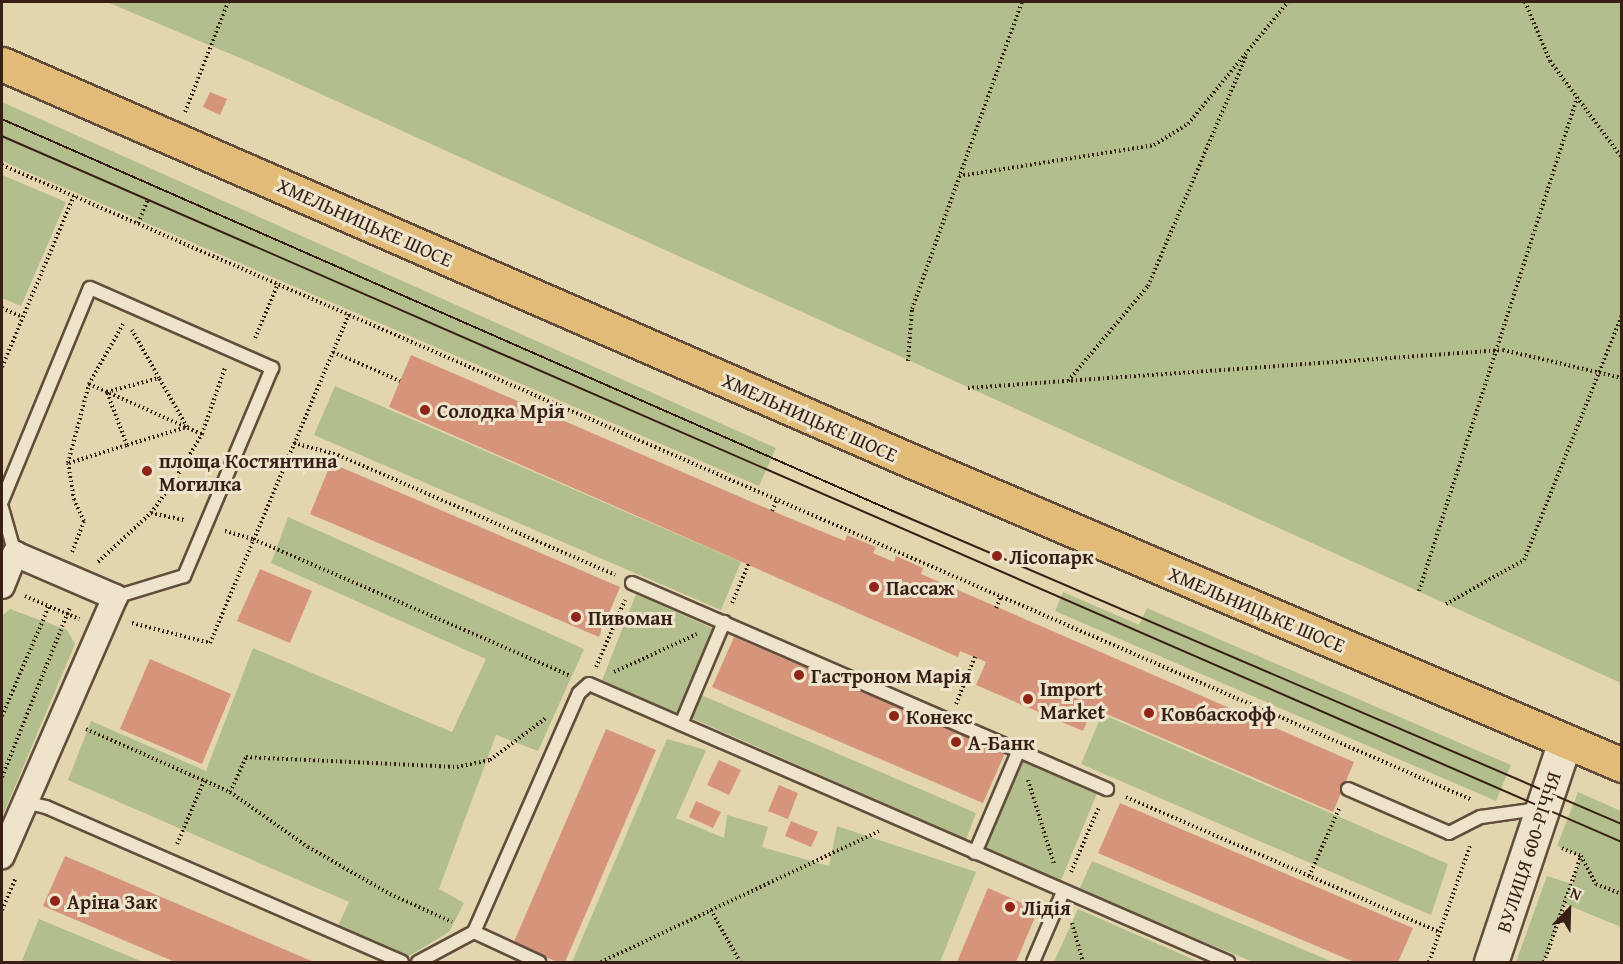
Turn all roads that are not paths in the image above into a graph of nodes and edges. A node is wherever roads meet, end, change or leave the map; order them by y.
1 (2, 64) edge
2 (2, 501) edge
3 (2, 508) edge
4 (15, 554) junction
5 (632, 583) road end
6 (2, 586) edge
7 (115, 597) junction
8 (724, 622) junction
9 (681, 724) junction
10 (1565, 741) junction
11 (1019, 750) junction
12 (1622, 765) edge
13 (1107, 789) road end
14 (1348, 789) road end
15 (24, 802) junction
16 (1542, 808) junction
17 (975, 853) junction
18 (2, 856) edge
19 (1063, 892) junction
20 (474, 932) junction
21 (402, 963) edge
22 (418, 963) edge
23 (540, 963) edge
24 (1033, 963) edge
25 (1228, 963) edge
26 (1491, 963) edge

1 - 10 main road, ХМЕЛЬНИЦЬКЕ ШОСЕ
2 - 7 lane
3 - 4 lane
4 - 6 street
4 - 7 street
5 - 8 lane
7 - 15 street
8 - 9 lane
8 - 11 lane
9 - 17 lane
9 - 20 lane
10 - 12 main road, ХМЕЛЬНИЦЬКЕ ШОСЕ
10 - 16 main road, ВУЛИЦЯ 600-РІЧЧЯ
11 - 13 lane
11 - 17 lane
14 - 16 lane
15 - 18 street
15 - 21 lane
16 - 26 main road, ВУЛИЦЯ 600-РІЧЧЯ
17 - 19 lane
19 - 24 lane
19 - 25 lane
20 - 22 lane
20 - 23 lane

